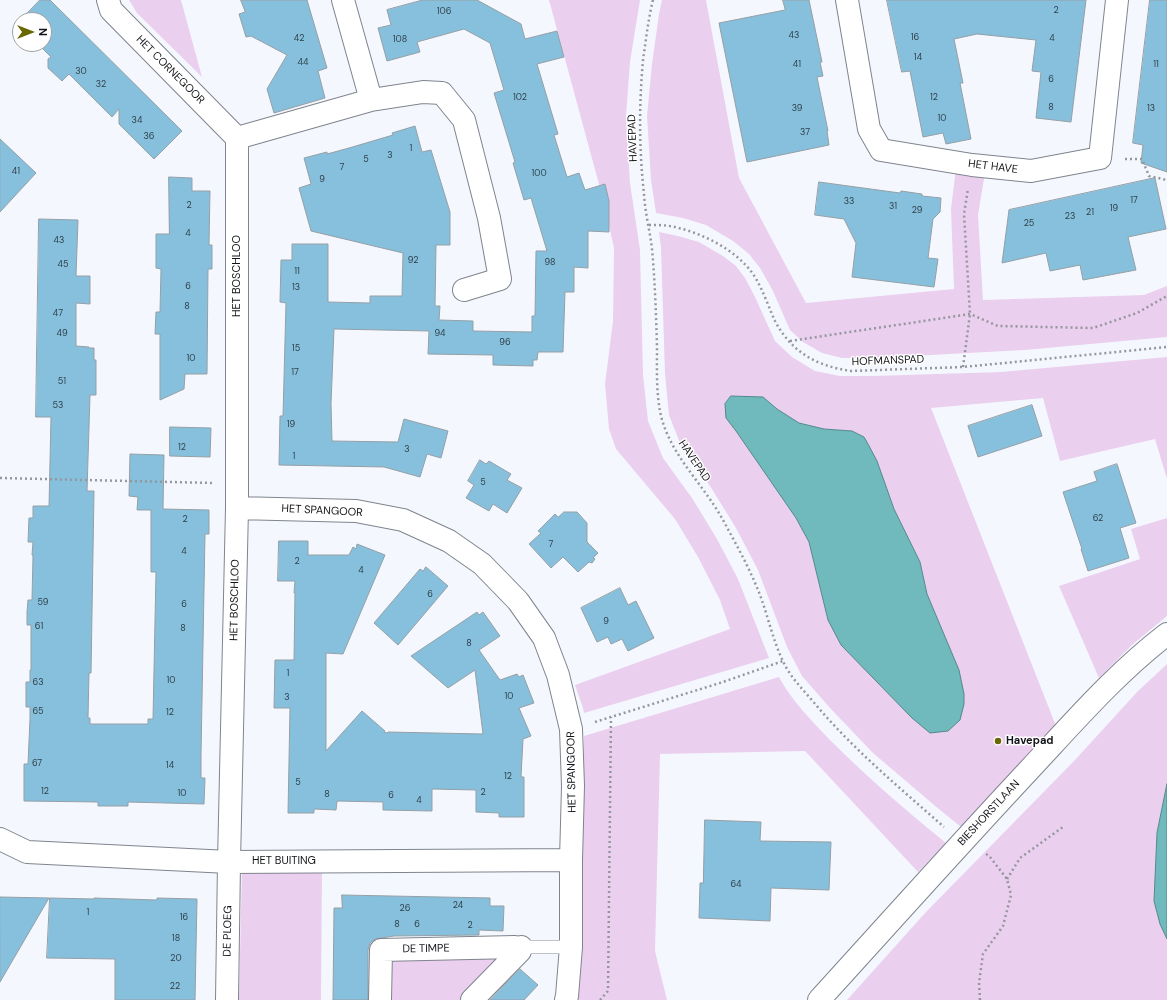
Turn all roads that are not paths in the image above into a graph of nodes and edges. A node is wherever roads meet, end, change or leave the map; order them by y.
1 (108, 0) edge
2 (343, 0) edge
3 (847, 0) edge
4 (1117, 0) edge
5 (371, 100) junction
6 (237, 138) junction
7 (464, 290) dead end
8 (238, 508) junction
9 (1167, 634) edge
10 (0, 839) edge
11 (571, 860) junction
12 (229, 862) junction
13 (518, 947) junction
14 (571, 947) junction
15 (227, 1000) edge
16 (380, 1000) edge
17 (472, 1000) edge
18 (566, 1000) edge
19 (819, 1000) edge

1 - 6 street, HET CORNEGOOR
2 - 5 street
3 - 4 street, HET HAVE
5 - 6 street
5 - 7 street
6 - 8 street, HET BOSCHLOO
8 - 11 street, HET SPANGOOR
8 - 12 street, HET BOSCHLOO
9 - 19 street, BIESHORSTLAAN
10 - 12 street, HET BUITING
11 - 12 street, HET BUITING
11 - 14 street, HET SPANGOOR
12 - 15 street, DE PLOEG
13 - 14 lane, DE TIMPE
13 - 16 street, DE TIMPE
13 - 17 street
14 - 18 street, HET SPANGOOR

